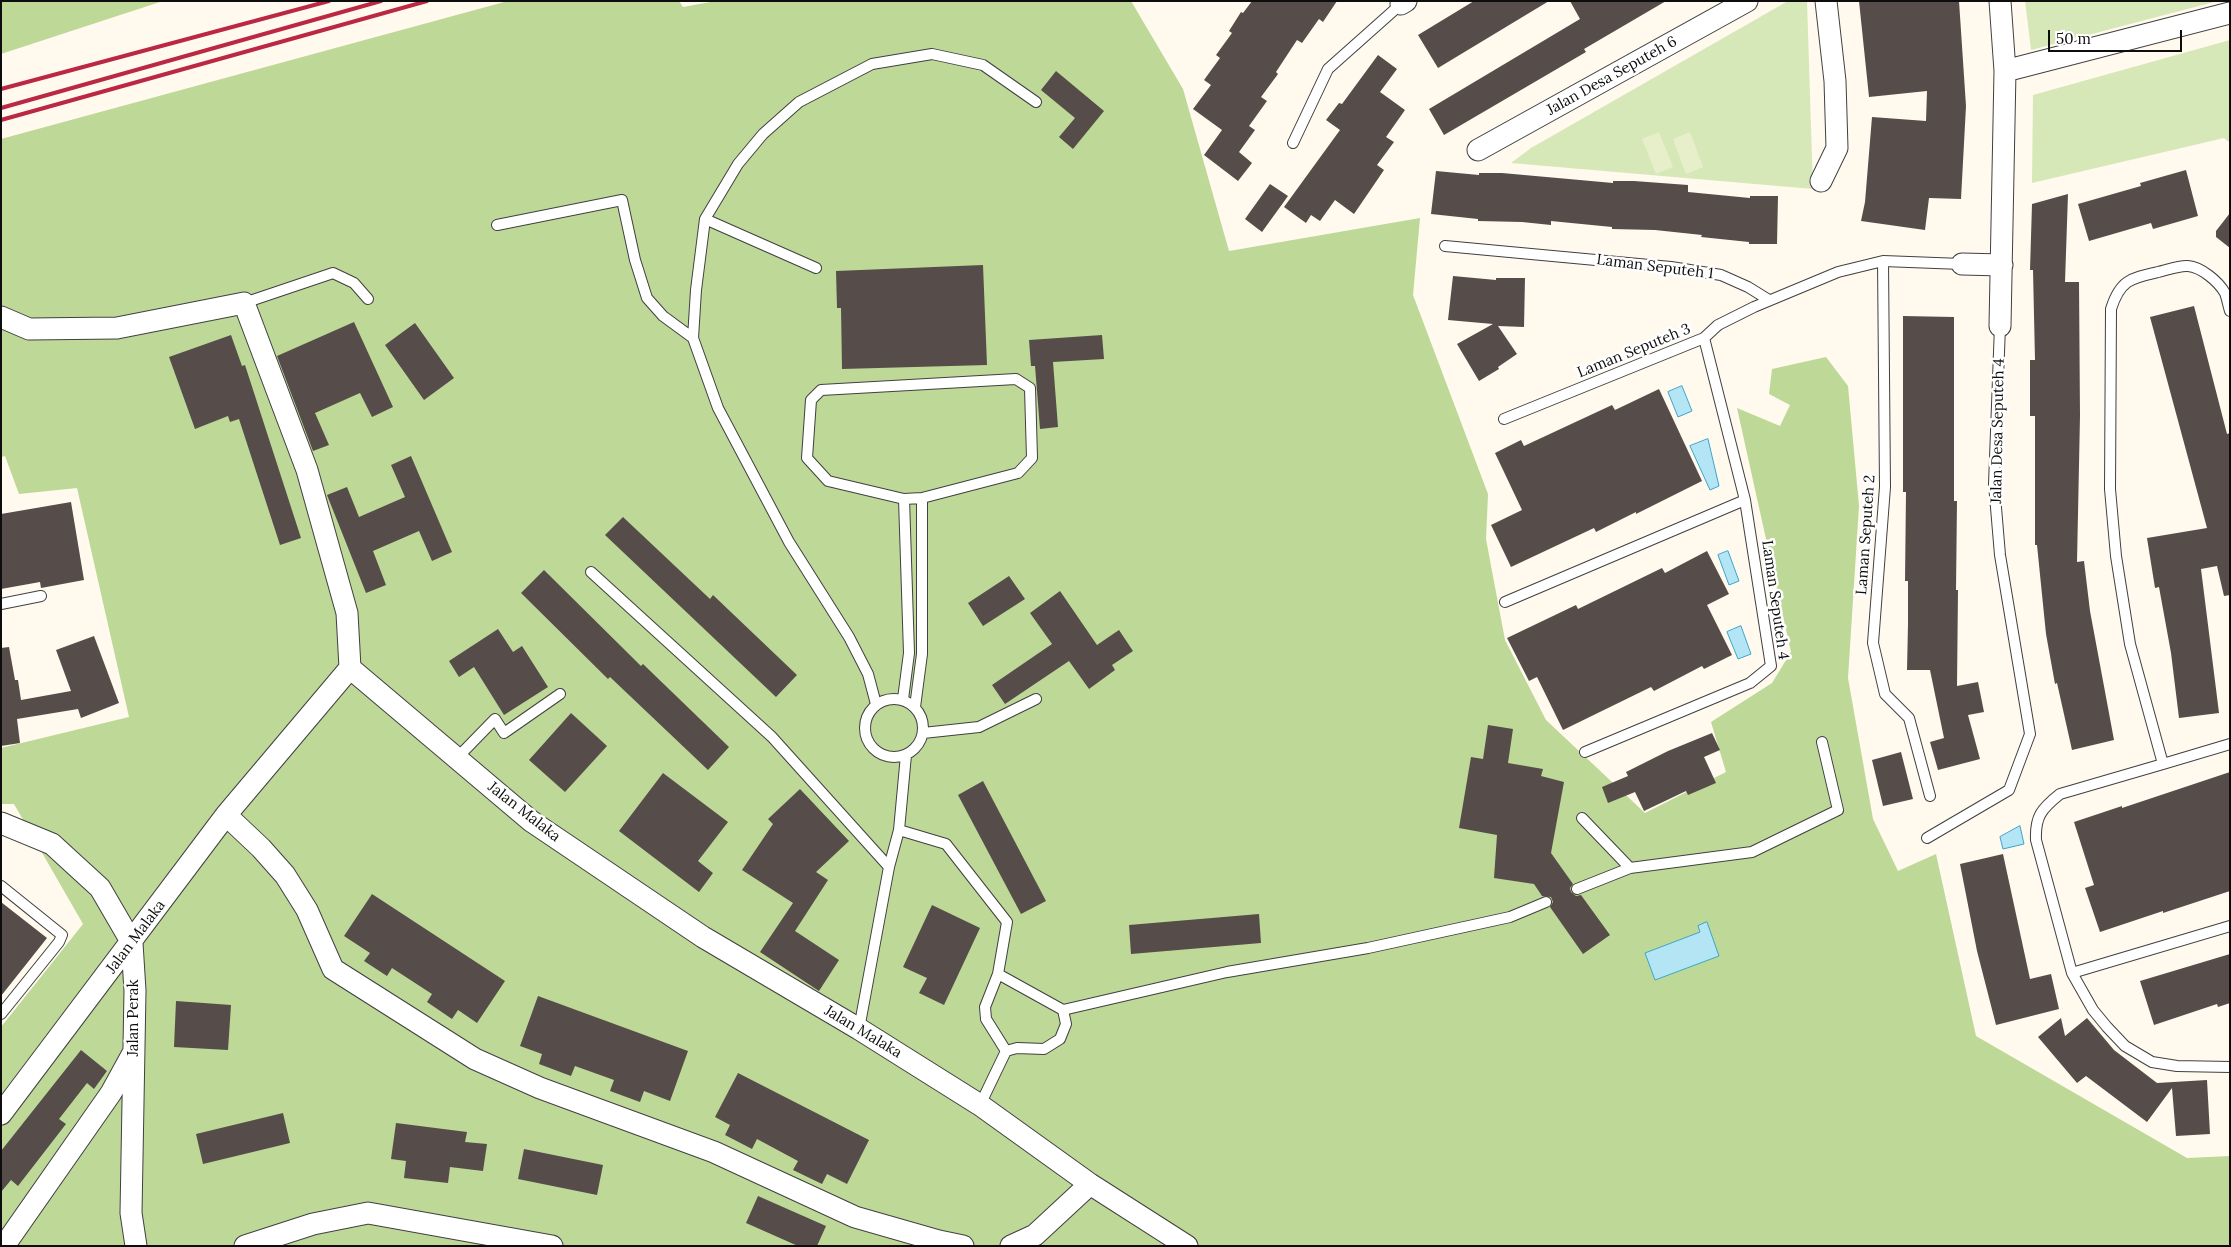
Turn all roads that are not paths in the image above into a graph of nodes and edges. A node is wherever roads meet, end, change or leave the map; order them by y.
1 (1747, 1) edge
2 (1826, 1) edge
3 (2000, 1) edge
4 (1404, 3) edge
5 (2230, 13) edge
6 (2005, 71) junction
7 (1036, 102) dead end
8 (1293, 143) dead end
9 (1478, 150) dead end
10 (1821, 181) dead end
11 (705, 219) junction
12 (498, 225) dead end
13 (1445, 246) dead end
14 (1883, 261) junction
15 (1962, 264) joint
16 (2002, 265) junction
17 (816, 268) dead end
18 (368, 299) dead end
19 (1769, 300) junction
20 (244, 303) junction
21 (2230, 311) edge
22 (1, 317) edge
23 (2000, 326) joint
24 (693, 338) junction
25 (1704, 338) junction
26 (1504, 419) dead end
27 (922, 498) junction
28 (904, 499) junction
29 (1745, 500) junction
30 (591, 572) dead end
31 (40, 596) dead end
32 (1505, 602) dead end
33 (1, 604) edge
34 (350, 668) junction
35 (560, 694) dead end
36 (1036, 699) dead end
37 (903, 700) junction
38 (876, 704) junction
39 (915, 707) junction
40 (923, 733) junction
41 (1822, 742) dead end
42 (2230, 744) edge
43 (1585, 752) dead end
44 (906, 755) junction
45 (458, 758) junction
46 (2163, 764) junction
47 (1930, 796) dead end
48 (226, 815) junction
49 (1582, 818) dead end
50 (1, 823) edge
51 (899, 830) junction
52 (1927, 838) dead end
53 (889, 868) junction
54 (1630, 868) junction
55 (1, 886) edge
56 (1577, 889) dead end
57 (1546, 902) dead end
58 (2230, 926) edge
59 (132, 943) junction
60 (2072, 973) junction
61 (998, 974) junction
62 (1063, 1010) junction
63 (1, 1014) edge
64 (859, 1029) junction
65 (135, 1049) junction
66 (1006, 1051) junction
67 (2230, 1067) edge
68 (980, 1105) junction
69 (1, 1114) edge
70 (1090, 1184) junction
71 (4, 1246) edge
72 (136, 1246) edge
73 (246, 1246) edge
74 (552, 1246) edge
75 (963, 1246) edge
76 (1010, 1246) edge
77 (1187, 1246) edge

1 - 9 street, Jalan Desa Seputeh 6
2 - 10 street
3 - 6 street, Jalan Desa Seputeh 4
4 - 8 lane
5 - 6 street
6 - 16 street, Jalan Desa Seputeh 4
7 - 11 lane
11 - 17 lane
11 - 24 lane
12 - 24 lane
13 - 19 lane, Laman Seputeh 1
14 - 15 lane
14 - 19 lane
14 - 47 lane, Laman Seputeh 2
15 - 16 street
16 - 23 street, Jalan Desa Seputeh 4
18 - 20 lane
19 - 25 lane, Laman Seputeh 3
20 - 22 street
20 - 34 street
21 - 46 lane
23 - 52 lane, Jalan Desa Seputeh 4
24 - 38 lane
25 - 26 lane, Laman Seputeh 3
25 - 29 lane, Laman Seputeh 4
27 - 28 lane
27 - 28 lane
27 - 39 lane
28 - 37 lane
29 - 32 lane
29 - 43 lane, Laman Seputeh 4
30 - 53 lane
31 - 33 lane
34 - 45 street, Jalan Malaka
34 - 48 street, Jalan Malaka
35 - 45 lane
36 - 40 lane
37 - 38 lane
37 - 39 lane
38 - 44 lane
39 - 40 lane
40 - 44 lane
41 - 54 lane
42 - 46 lane
44 - 51 lane
45 - 64 street, Jalan Malaka
46 - 60 lane
48 - 59 street, Jalan Malaka
48 - 75 street
49 - 54 lane
50 - 59 street, Jalan Perak
51 - 53 lane
51 - 61 lane
53 - 64 lane
54 - 56 lane
55 - 63 lane
57 - 62 lane
58 - 60 lane
59 - 65 street, Jalan Perak
59 - 69 street, Jalan Malaka
60 - 67 lane
61 - 62 lane
61 - 66 lane
62 - 66 lane
64 - 68 street, Jalan Malaka
65 - 71 street
65 - 72 street, Jalan Perak
66 - 68 lane
68 - 70 street, Jalan Malaka
70 - 76 street
70 - 77 street, Jalan Malaka
73 - 74 street

